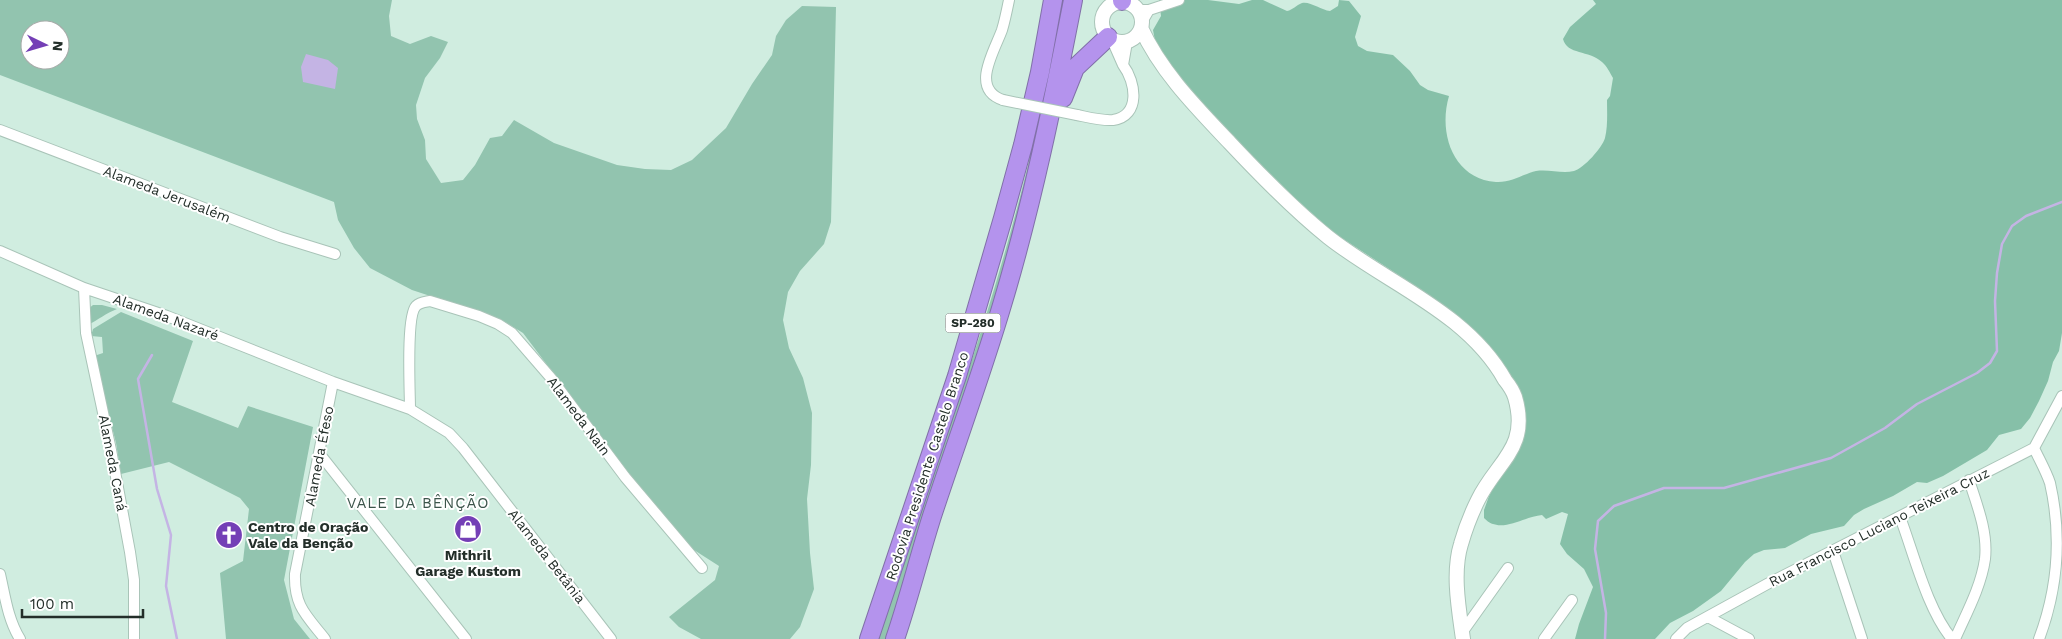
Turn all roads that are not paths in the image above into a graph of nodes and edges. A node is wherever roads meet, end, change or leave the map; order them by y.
1 (1009, 0) edge
2 (1053, 0) edge
3 (1073, 0) edge
4 (1179, 0) edge
5 (1136, 10) edge
6 (1110, 39) junction
7 (1128, 41) junction
8 (1152, 52) junction
9 (1123, 65) junction
10 (0, 130) edge
11 (1026, 221) junction
12 (0, 251) edge
13 (335, 254) dead end
14 (84, 288) junction
15 (333, 382) junction
16 (2062, 396) edge
17 (410, 409) junction
18 (2034, 448) junction
19 (319, 453) junction
20 (1969, 480) junction
21 (1900, 517) junction
22 (1833, 551) junction
23 (702, 568) dead end
24 (1508, 568) dead end
25 (0, 574) edge
26 (1572, 600) dead end
27 (1708, 617) junction
28 (1461, 637) edge
29 (20, 639) edge
30 (134, 639) edge
31 (325, 639) edge
32 (466, 639) edge
33 (611, 639) edge
34 (869, 639) edge
35 (895, 639) edge
36 (1544, 639) edge
37 (1676, 639) edge
38 (1749, 639) edge
39 (1862, 639) edge
40 (1954, 639) edge
41 (2039, 639) edge

1 - 9 street, bridge
2 - 34 highway, Rodovia Presidente Castelo Branco / SP-280
3 - 11 highway, Rodovia Presidente Castelo Branco / SP-280
4 - 5 street
5 - 6 street
5 - 7 street
5 - 8 street
6 - 7 street
6 - 9 street
6 - 11 highway
7 - 8 street
7 - 9 street
8 - 28 street
10 - 13 street, Alameda Jerusalém
11 - 35 highway, Rodovia Presidente Castelo Branco / SP-280
12 - 14 street, Alameda Nazaré
14 - 15 street, Alameda Nazaré
14 - 30 street, Alameda Caná
15 - 17 street, Alameda Betânia
15 - 19 street, Alameda Éfeso
16 - 18 street
17 - 23 street, Alameda Nain
17 - 33 street, Alameda Betânia
18 - 20 street, Rua Francisco Luciano Teixeira Cruz
18 - 41 street
19 - 31 street, Alameda Éfeso
19 - 32 street
20 - 21 street, Rua Francisco Luciano Teixeira Cruz
20 - 40 street
21 - 22 street, Rua Francisco Luciano Teixeira Cruz
21 - 40 street
22 - 27 street, Rua Francisco Luciano Teixeira Cruz
22 - 39 street
24 - 28 street
25 - 29 street
26 - 36 street
27 - 37 street, Rua Francisco Luciano Teixeira Cruz
27 - 38 street

